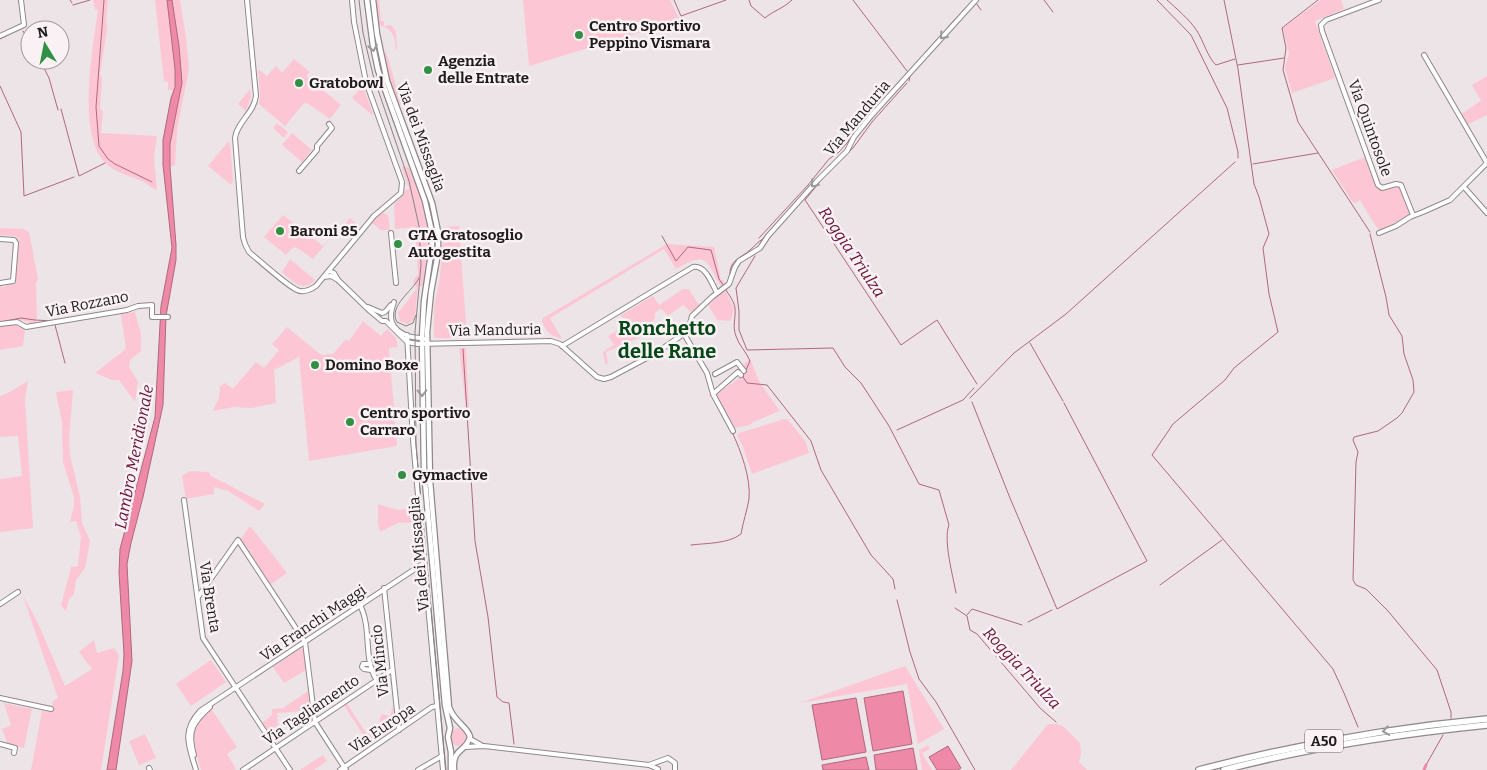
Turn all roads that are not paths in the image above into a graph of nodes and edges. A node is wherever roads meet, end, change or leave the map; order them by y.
1 (21, 0) edge
2 (247, 0) edge
3 (352, 0) edge
4 (367, 0) edge
5 (373, 0) edge
6 (976, 0) edge
7 (1379, 0) edge
8 (0, 36) edge
9 (1424, 55) dead end
10 (329, 124) dead end
11 (1487, 163) edge
12 (299, 172) dead end
13 (1464, 187) junction
14 (1487, 213) edge
15 (1413, 215) junction
16 (391, 233) dead end
17 (1379, 233) dead end
18 (0, 239) edge
19 (334, 264) junction
20 (329, 271) junction
21 (333, 274) junction
22 (324, 277) junction
23 (0, 283) edge
24 (396, 283) dead end
25 (717, 293) junction
26 (168, 318) dead end
27 (0, 324) edge
28 (684, 334) junction
29 (405, 337) junction
30 (422, 338) junction
31 (407, 342) junction
32 (425, 343) junction
33 (562, 346) junction
34 (407, 365) junction
35 (727, 367) junction
36 (715, 374) dead end
37 (732, 377) junction
38 (713, 394) junction
39 (733, 431) dead end
40 (184, 500) dead end
41 (424, 562) junction
42 (384, 588) junction
43 (18, 592) dead end
44 (198, 597) junction
45 (0, 604) edge
46 (360, 606) junction
47 (305, 642) junction
48 (370, 664) junction
49 (370, 670) junction
50 (392, 670) junction
51 (376, 680) junction
52 (236, 688) junction
53 (0, 698) edge
54 (437, 706) junction
55 (51, 709) dead end
56 (1487, 719) edge
57 (315, 722) junction
58 (1487, 725) edge
59 (462, 727) junction
60 (398, 730) junction
61 (449, 732) junction
62 (470, 739) junction
63 (0, 744) edge
64 (450, 745) junction
65 (484, 746) junction
66 (464, 747) junction
67 (276, 749) junction
68 (442, 750) junction
69 (14, 753) dead end
70 (442, 756) junction
71 (433, 760) junction
72 (659, 762) junction
73 (442, 763) junction
74 (649, 765) junction
75 (345, 768) edge
76 (658, 769) edge
77 (197, 770) edge
78 (243, 770) edge
79 (290, 770) edge
80 (340, 770) edge
81 (418, 770) edge
82 (443, 770) edge
83 (453, 770) edge
84 (675, 770) edge
85 (1199, 770) edge
86 (1224, 770) edge

1 - 8 street
2 - 22 street
3 - 19 street
4 -> 30 main road, Via dei Missaglia
5 - 32 main road, Via dei Missaglia
6 -> 25 street, Via Manduria
7 - 15 street, Via Quintosole
9 - 11 street
10 - 12 street
11 - 13 street
13 - 14 street
13 - 15 street
15 - 17 street
16 - 24 street
18 - 23 street
19 - 20 street
19 - 21 street
20 - 21 street
20 - 22 street
21 - 22 street
21 - 29 street
25 - 28 street, Via Manduria
25 - 33 street, Via Manduria
26 - 27 street, Via Rozzano
28 - 33 street, Via Manduria
28 - 38 street
29 - 30 street
29 - 31 street
29 - 34 street
30 - 32 main road, Via dei Missaglia
31 - 32 street, Via Manduria
31 - 34 street
32 - 33 street, Via Manduria
32 - 59 main road, Via dei Missaglia
32 -> 61 main road, Via dei Missaglia
34 - 41 street
35 - 36 street
35 - 37 street
35 - 37 street
37 - 38 street
38 - 39 street
40 - 44 street, Via Brenta
41 - 42 street, Via Franchi Maggi
41 - 54 street
42 - 46 street, Via Franchi Maggi
42 - 50 street, Via Mincio
43 - 45 street
44 - 47 street
44 - 52 street, Via Brenta
46 - 47 street, Via Franchi Maggi
46 - 48 street
47 - 52 street, Via Franchi Maggi
47 - 57 street
48 - 49 street
48 - 49 street
49 - 51 street
50 - 51 street, Via Tagliamento
50 - 60 street, Via Mincio
51 - 57 street, Via Tagliamento
52 - 67 street, Via Brenta
52 - 77 street, Via Franchi Maggi
53 - 55 street
54 - 60 street, Via Europa
54 - 68 street
56 -> 85 highway, A50
57 - 67 street, Via Tagliamento
57 - 75 street
58 - 86 highway, A50
59 - 61 main road
59 - 62 main road, Via dei Missaglia
60 - 75 street, Via Europa
61 - 64 main road, Via dei Missaglia
62 - 65 street
62 - 66 main road
63 - 69 street
64 - 66 main road
64 - 83 main road, Via dei Missaglia
65 - 66 street
65 - 74 street
66 - 83 main road
67 - 78 street, Via Tagliamento
67 - 79 street, Via Brenta
68 - 70 street
68 - 71 street
70 - 71 street
70 - 73 street
71 - 73 street
71 - 81 street
72 - 74 street
72 - 76 street
72 - 84 street
73 - 82 street
74 - 76 street
75 - 80 street, Via Europa

